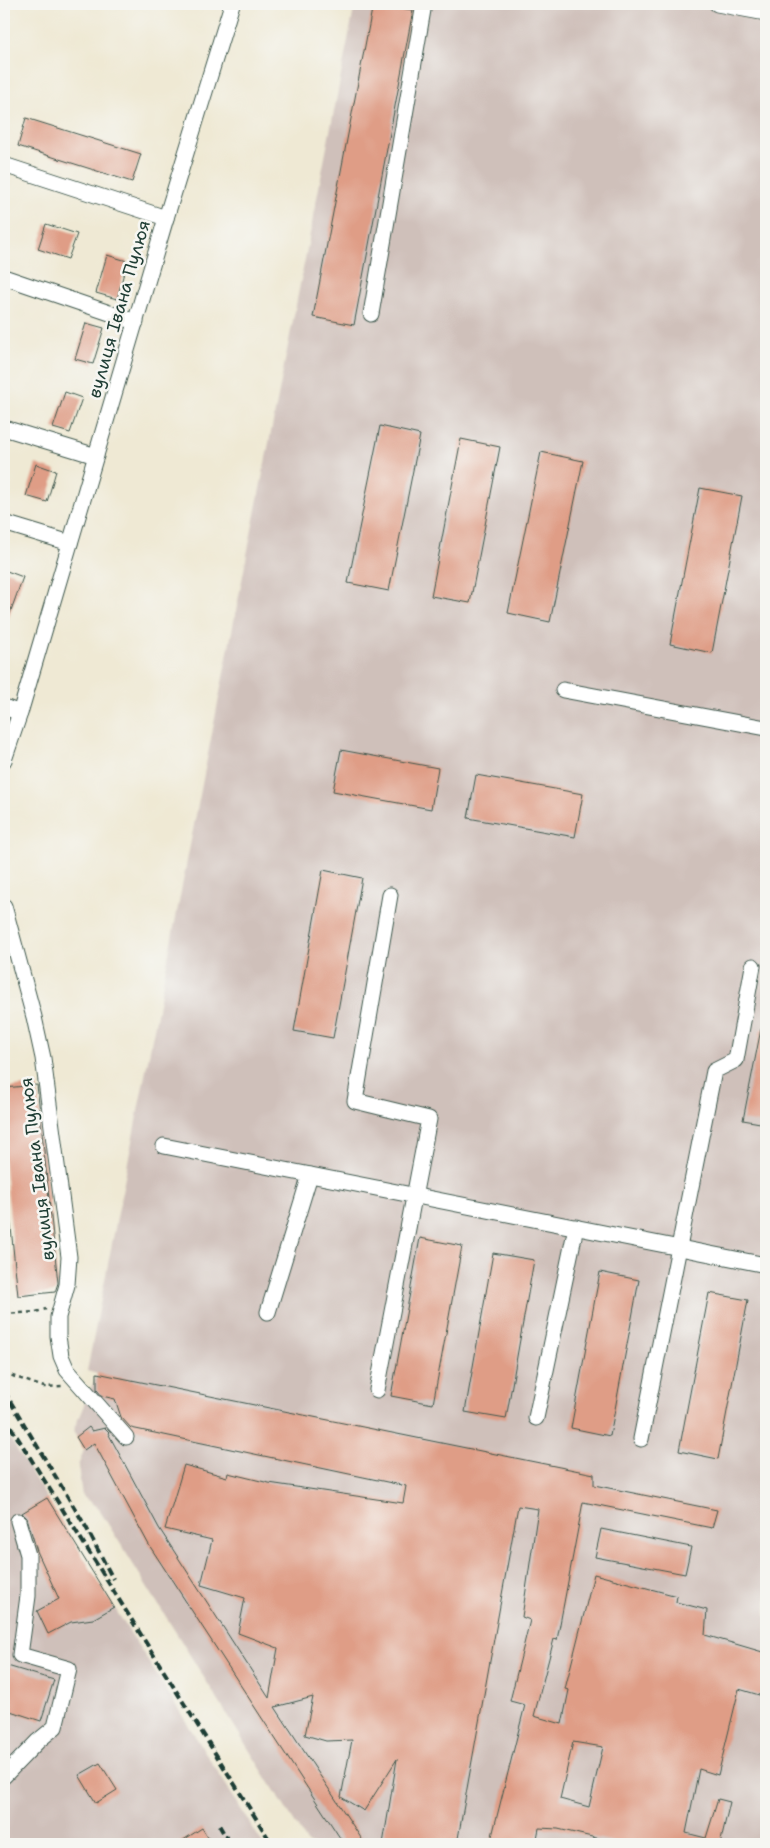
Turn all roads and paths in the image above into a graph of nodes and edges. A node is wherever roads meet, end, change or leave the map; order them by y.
1 (232, 4) edge
2 (424, 4) edge
3 (717, 4) edge
4 (766, 13) edge
5 (4, 165) edge
6 (166, 218) junction
7 (4, 277) edge
8 (371, 314) dead end
9 (136, 322) junction
10 (4, 428) edge
11 (96, 456) junction
12 (4, 523) edge
13 (70, 544) junction
14 (564, 690) dead end
15 (4, 707) edge
16 (20, 713) junction
17 (766, 728) edge
18 (4, 760) edge
19 (390, 895) dead end
20 (4, 906) edge
21 (752, 966) dead end
22 (164, 1146) dead end
23 (310, 1175) junction
24 (415, 1195) junction
25 (576, 1227) junction
26 (680, 1249) junction
27 (766, 1265) edge
28 (64, 1297) junction
29 (268, 1312) dead end
30 (4, 1314) edge
31 (4, 1373) edge
32 (80, 1384) junction
33 (377, 1390) dead end
34 (536, 1418) dead end
35 (126, 1437) dead end
36 (641, 1439) dead end
37 (18, 1520) dead end
38 (4, 1776) edge

1 - 6 street
2 - 8 street
3 - 4 street
5 - 6 street, вулиця Івана Пулюя
6 - 9 street, вулиця Івана Пулюя
7 - 9 street
9 - 11 street, вулиця Івана Пулюя
10 - 11 street
11 - 13 street, вулиця Івана Пулюя
12 - 13 street
13 - 16 street, вулиця Івана Пулюя
14 - 17 street
15 - 16 street
16 - 18 street, вулиця Івана Пулюя
19 - 24 street
20 - 28 street, вулиця Івана Пулюя
21 - 26 street
22 - 23 street
23 - 24 street
23 - 29 street
24 - 25 street
24 - 33 street
25 - 26 street
25 - 34 street
26 - 27 street
26 - 36 street
28 - 30 path
28 - 32 street, вулиця Івана Пулюя
31 - 32 path
32 - 35 street, вулиця Івана Пулюя
37 - 38 street

